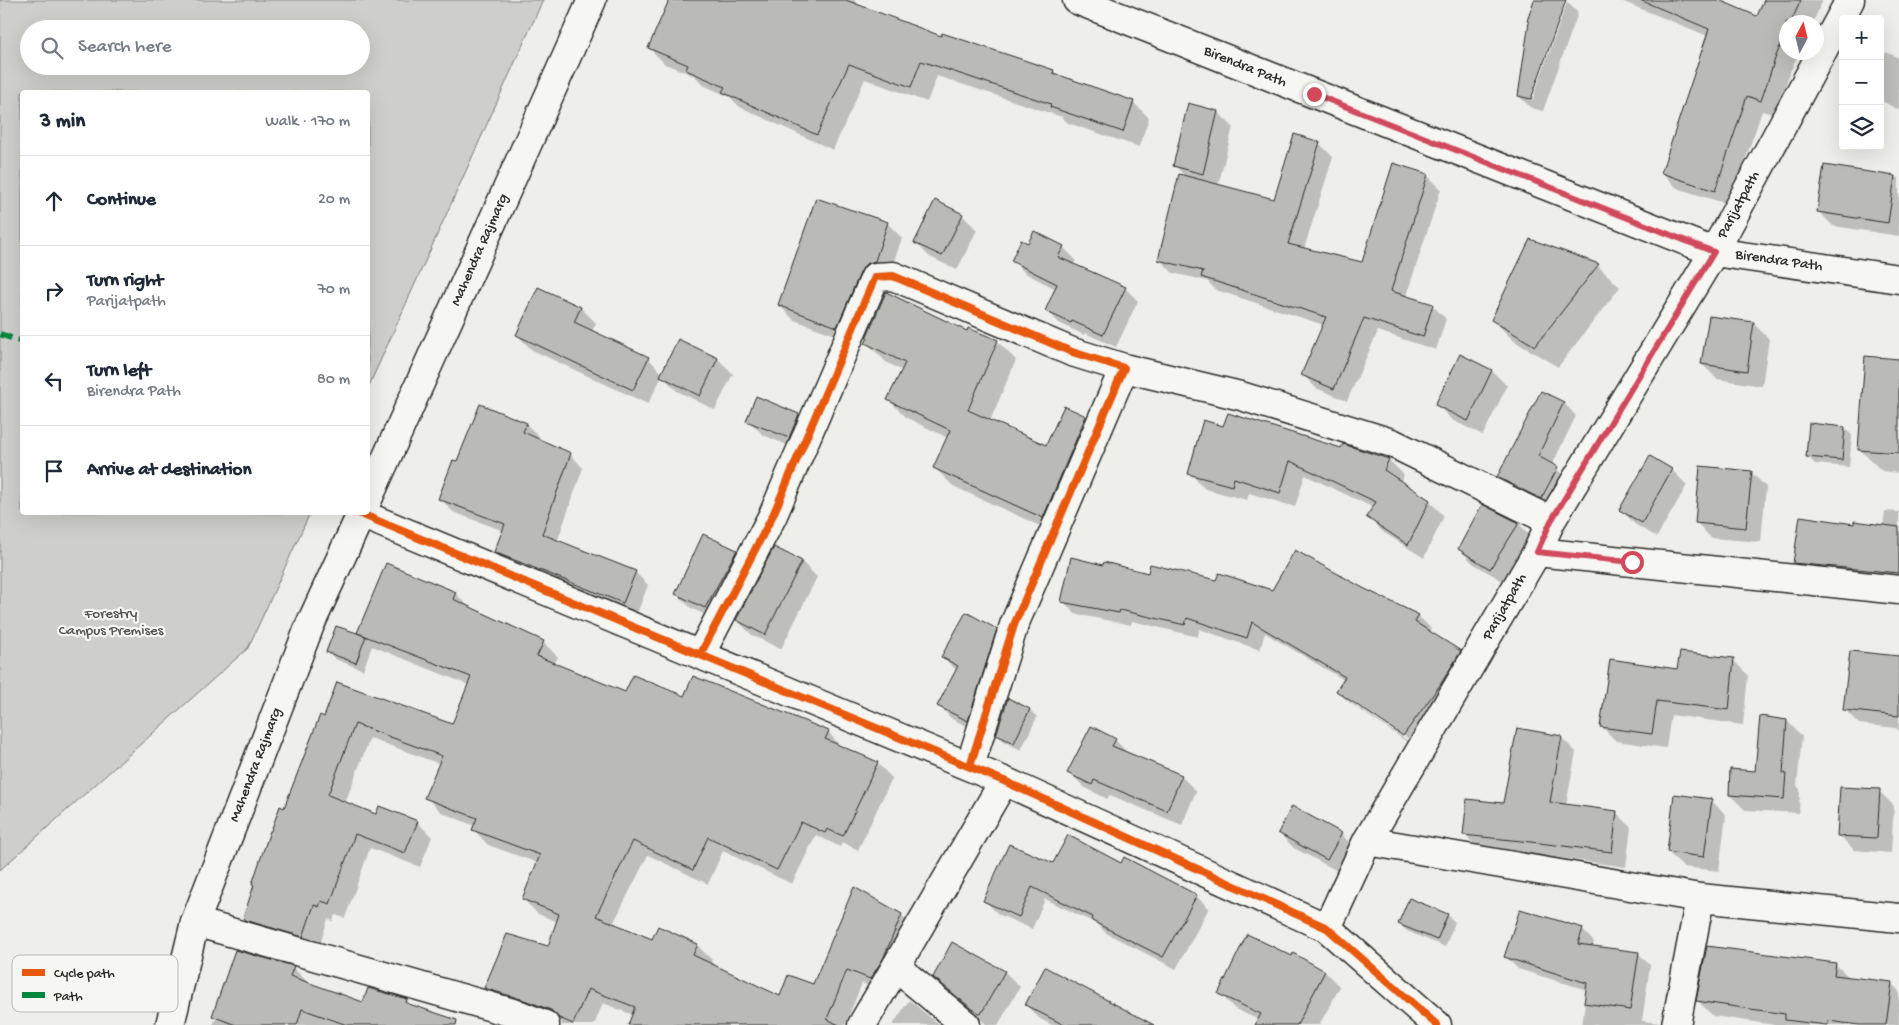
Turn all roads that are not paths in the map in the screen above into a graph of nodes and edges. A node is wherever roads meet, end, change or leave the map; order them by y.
1 (592, 0) edge
2 (1077, 0) edge
3 (1850, 0) edge
4 (1714, 252) junction
5 (1899, 279) edge
6 (1124, 368) junction
7 (370, 493) edge
8 (370, 512) edge
9 (360, 515) edge
10 (1551, 521) junction
11 (1537, 552) junction
12 (1899, 590) edge
13 (700, 655) junction
14 (970, 766) junction
15 (1004, 781) junction
16 (1367, 841) junction
17 (1700, 898) junction
18 (1899, 918) edge
19 (195, 922) junction
20 (1326, 928) junction
21 (896, 967) junction
22 (178, 992) edge
23 (173, 1012) edge
24 (170, 1025) edge
25 (545, 1025) edge
26 (862, 1025) edge
27 (966, 1025) edge
28 (1437, 1025) edge
29 (1676, 1025) edge

1 - 7 main road, Mahendra Rajmarg
2 - 4 main road, Birendra Path
3 - 4 main road, Parijatpath
4 - 5 main road, Birendra Path
4 - 10 main road, Parijatpath
6 - 10 main road
6 - 13 main road
6 - 14 main road
8 - 13 main road
9 - 19 main road, Mahendra Rajmarg
10 - 11 main road, Parijatpath
11 - 12 main road
11 - 16 main road, Parijatpath
13 - 14 main road
14 - 15 main road
15 - 20 main road
15 - 21 main road
16 - 17 main road
16 - 20 main road, Parijatpath
17 - 18 main road
17 - 29 main road
19 - 22 main road, Mahendra Rajmarg
19 - 25 main road
20 - 28 main road
21 - 26 main road
21 - 27 main road
23 - 24 main road, Mahendra Rajmarg

